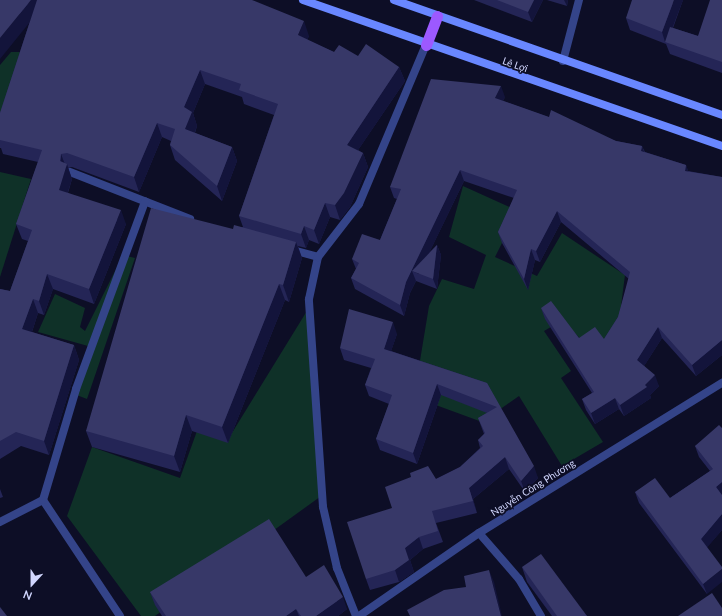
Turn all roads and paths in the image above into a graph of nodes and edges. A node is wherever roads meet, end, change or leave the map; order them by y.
1 (303, 0) edge
2 (394, 0) edge
3 (579, 0) edge
4 (437, 16) junction
5 (426, 46) junction
6 (563, 61) junction
7 (722, 115) edge
8 (722, 146) edge
9 (70, 172) dead end
10 (145, 201) junction
11 (200, 223) edge
12 (281, 247) edge
13 (318, 257) junction
14 (722, 383) edge
15 (43, 500) junction
16 (0, 522) edge
17 (479, 534) junction
18 (120, 616) edge
19 (356, 616) edge
20 (359, 616) edge
21 (541, 616) edge

1 - 5 main road, Lê Lợi
2 - 4 main road, Lê Lợi
3 - 6 street
4 - 5 main road
4 - 6 main road, Lê Lợi
5 - 8 main road, Lê Lợi
5 - 13 street
6 - 7 main road, Lê Lợi
9 - 10 street
10 - 11 street
10 - 15 street
12 - 13 street
13 - 19 street
14 - 17 street, Nguyễn Công Phương
15 - 16 street
15 - 18 street
17 - 20 street, Nguyễn Công Phương
17 - 21 street

